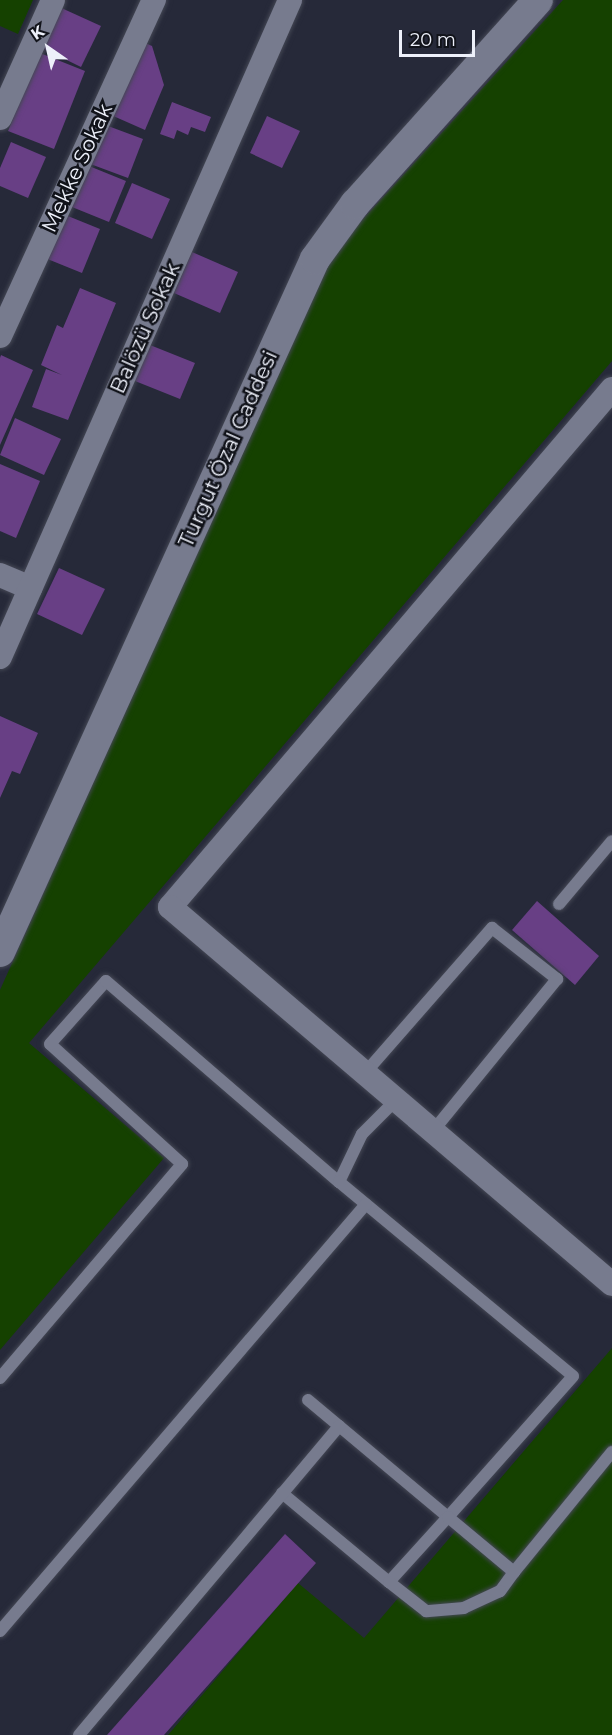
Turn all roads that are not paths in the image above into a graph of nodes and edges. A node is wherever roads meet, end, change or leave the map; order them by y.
1 (53, 0) edge
2 (154, 0) edge
3 (290, 0) edge
4 (538, 0) edge
5 (0, 118) edge
6 (0, 336) edge
7 (612, 389) edge
8 (0, 575) edge
9 (30, 588) junction
10 (0, 657) edge
11 (612, 841) edge
12 (559, 904) dead end
13 (0, 952) edge
14 (364, 1073) junction
15 (396, 1100) junction
16 (433, 1131) junction
17 (339, 1182) junction
18 (366, 1204) junction
19 (612, 1284) edge
20 (0, 1378) edge
21 (308, 1400) dead end
22 (339, 1426) junction
23 (612, 1452) edge
24 (282, 1493) junction
25 (448, 1516) junction
26 (514, 1572) junction
27 (389, 1582) junction
28 (0, 1631) edge
29 (79, 1735) edge

1 - 5 street
2 - 6 street, Mekke Sokak
3 - 9 street, Balözü Sokak
4 - 13 street, Turgut Özal Caddesi
7 - 14 street
8 - 9 street
9 - 10 street, Balözü Sokak
11 - 12 lane
14 - 15 street
14 - 16 lane
15 - 16 street
15 - 17 lane
16 - 19 street
17 - 18 lane
17 - 20 lane
18 - 25 lane
18 - 28 lane
21 - 22 lane
22 - 24 lane
22 - 25 lane
23 - 26 lane
24 - 27 lane
24 - 29 lane
25 - 26 lane
25 - 27 lane
26 - 27 lane

